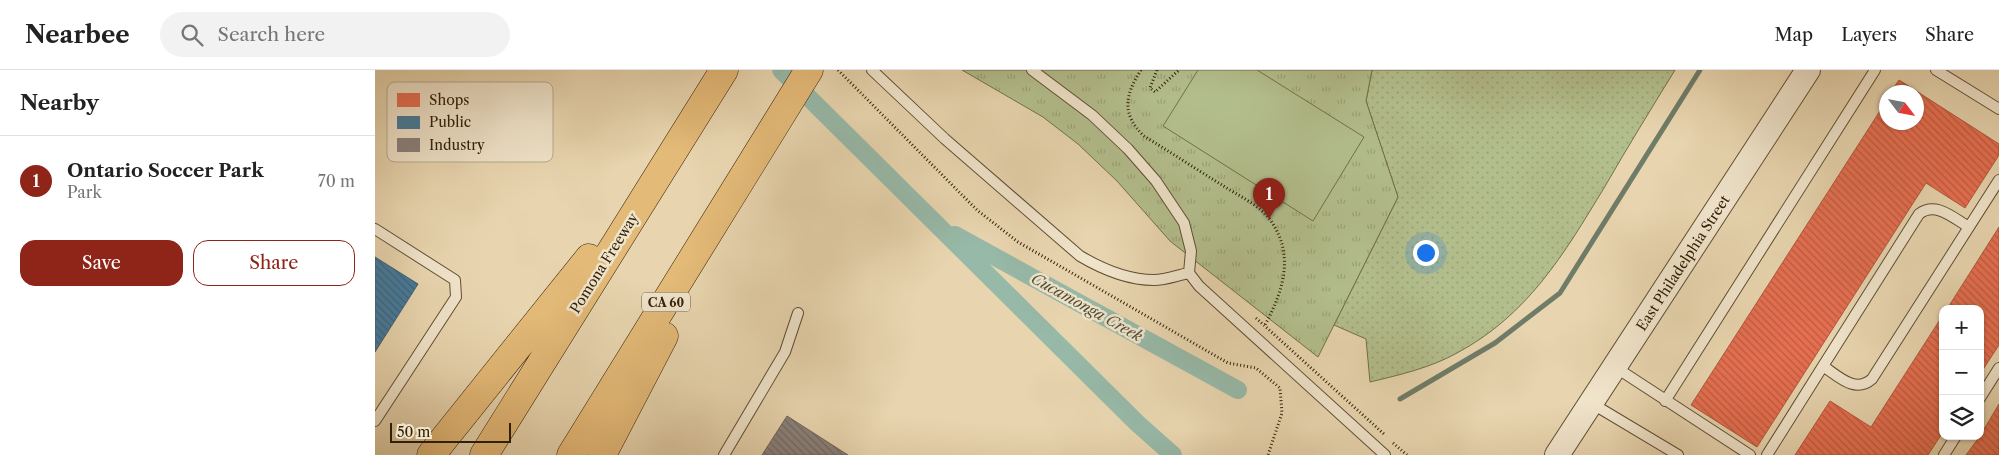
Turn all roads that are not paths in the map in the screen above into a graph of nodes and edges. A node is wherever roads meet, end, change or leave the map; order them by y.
1 (724, 70) edge
2 (809, 70) edge
3 (872, 70) edge
4 (1032, 70) edge
5 (1807, 70) edge
6 (1875, 70) edge
7 (1936, 70) edge
8 (1999, 109) edge
9 (762, 148) junction
10 (668, 160) junction
11 (1999, 180) edge
12 (1969, 228) junction
13 (375, 229) edge
14 (1189, 273) junction
15 (798, 312) dead end
16 (1823, 366) junction
17 (1615, 368) junction
18 (1999, 368) edge
19 (1982, 395) edge
20 (1665, 401) junction
21 (1591, 403) junction
22 (375, 421) edge
23 (1953, 440) edge
24 (431, 455) edge
25 (483, 455) edge
26 (571, 455) edge
27 (602, 455) edge
28 (724, 455) edge
29 (1385, 455) edge
30 (1557, 455) edge
31 (1678, 455) edge
32 (1751, 455) edge
33 (1767, 455) edge
34 (1944, 455) edge

1 - 10 highway, Pomona Freeway
2 - 9 highway, CA 60
3 - 14 lane
4 - 14 lane
5 - 17 street, East Philadelphia Street
6 - 20 lane
7 - 8 lane
9 - 26 highway, CA 60
9 - 27 highway
10 - 24 highway
10 - 25 highway, Pomona Freeway
11 - 12 lane
12 - 16 lane
12 - 16 lane
13 - 22 lane
14 - 29 lane
15 - 28 lane
16 - 33 lane
17 - 20 lane
17 - 21 street, East Philadelphia Street
18 - 19 lane
20 - 32 lane
21 - 30 street, East Philadelphia Street
21 - 31 lane
23 - 34 lane

